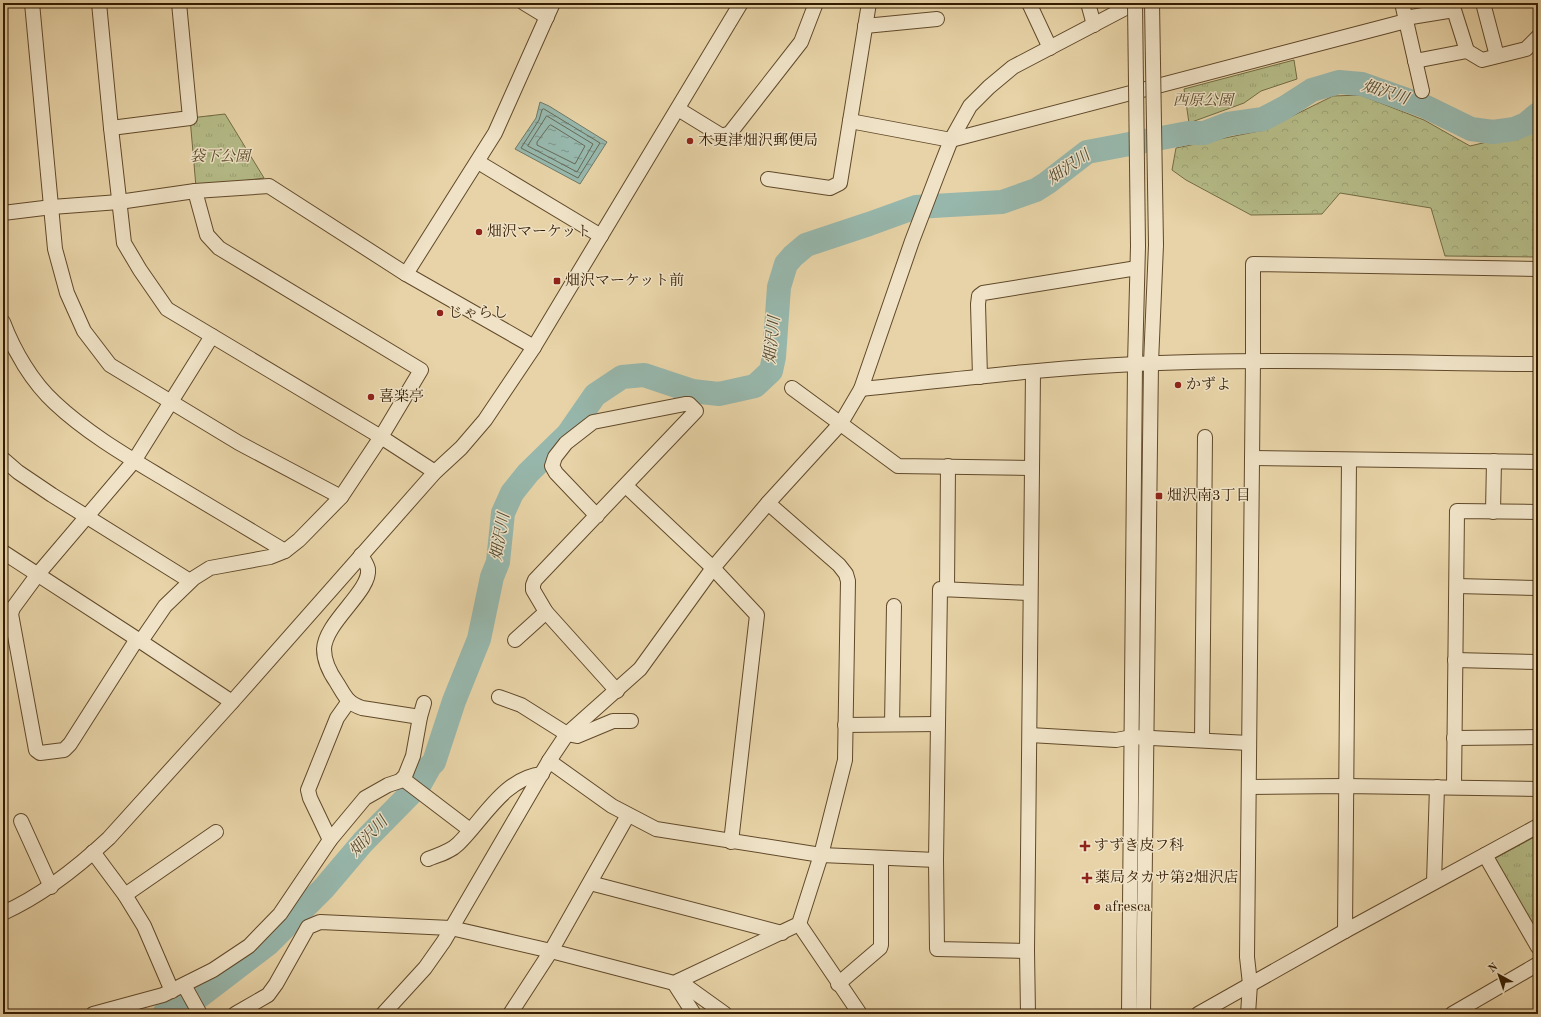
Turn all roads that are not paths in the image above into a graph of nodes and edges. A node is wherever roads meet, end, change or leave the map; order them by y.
1 (32, 3) edge
2 (98, 3) edge
3 (179, 3) edge
4 (524, 3) edge
5 (554, 3) edge
6 (741, 3) edge
7 (816, 3) edge
8 (868, 3) edge
9 (1029, 3) edge
10 (1088, 3) edge
11 (1135, 3) edge
12 (1152, 3) edge
13 (1402, 3) edge
14 (1483, 3) edge
15 (547, 17) junction
16 (937, 19) dead end
17 (1406, 20) junction
18 (1094, 25) junction
19 (865, 26) junction
20 (1538, 37) edge
21 (1050, 48) junction
22 (1467, 51) junction
23 (1497, 56) junction
24 (1415, 61) junction
25 (1422, 91) dead end
26 (678, 109) junction
27 (850, 121) junction
28 (111, 128) junction
29 (951, 140) junction
30 (478, 162) junction
31 (768, 179) dead end
32 (195, 191) junction
33 (119, 202) junction
34 (52, 207) junction
35 (3, 212) edge
36 (601, 236) junction
37 (1137, 268) junction
38 (1538, 269) edge
39 (406, 274) junction
40 (3, 322) edge
41 (212, 336) junction
42 (534, 347) junction
43 (1253, 362) junction
44 (1151, 363) junction
45 (1135, 364) junction
46 (1538, 364) edge
47 (1033, 372) junction
48 (980, 377) junction
49 (792, 388) dead end
50 (861, 389) junction
51 (171, 401) junction
52 (841, 423) junction
53 (381, 437) junction
54 (1205, 437) dead end
55 (1252, 458) junction
56 (3, 459) edge
57 (1349, 460) junction
58 (134, 461) junction
59 (1494, 461) junction
60 (1538, 462) edge
61 (948, 466) junction
62 (1032, 468) junction
63 (435, 472) junction
64 (626, 486) junction
65 (341, 497) junction
66 (768, 503) junction
67 (1493, 512) junction
68 (1538, 512) edge
69 (597, 516) junction
70 (87, 517) junction
71 (285, 551) junction
72 (3, 552) edge
73 (361, 555) junction
74 (713, 568) junction
75 (38, 574) junction
76 (190, 581) junction
77 (1456, 586) junction
78 (1538, 588) edge
79 (947, 589) junction
80 (1030, 593) junction
81 (894, 606) dead end
82 (546, 612) junction
83 (139, 640) junction
84 (515, 640) dead end
85 (1455, 660) junction
86 (1538, 662) edge
87 (617, 691) junction
88 (499, 697) dead end
89 (349, 701) junction
90 (232, 702) junction
91 (424, 703) dead end
92 (420, 717) junction
93 (631, 721) dead end
94 (892, 724) junction
95 (938, 724) junction
96 (845, 725) junction
97 (567, 734) junction
98 (1030, 735) junction
99 (1132, 737) junction
100 (1147, 737) junction
101 (1538, 737) edge
102 (1454, 738) junction
103 (1202, 740) junction
104 (1249, 743) junction
105 (549, 761) junction
106 (542, 774) junction
107 (403, 778) junction
108 (1345, 786) junction
109 (1249, 787) junction
110 (1437, 787) junction
111 (1454, 787) junction
112 (1538, 789) edge
113 (628, 815) junction
114 (21, 821) dead end
115 (1538, 826) edge
116 (470, 830) junction
117 (216, 832) dead end
118 (330, 840) junction
119 (731, 842) junction
120 (93, 852) junction
121 (820, 855) junction
122 (1485, 855) junction
123 (881, 858) junction
124 (428, 859) dead end
125 (936, 860) junction
126 (1434, 882) junction
127 (590, 883) junction
128 (51, 887) junction
129 (125, 895) junction
130 (3, 913) edge
131 (799, 924) junction
132 (450, 928) junction
133 (1345, 931) junction
134 (782, 933) junction
135 (1538, 947) edge
136 (552, 951) junction
137 (1027, 951) junction
138 (1538, 964) edge
139 (677, 982) junction
140 (838, 984) junction
141 (1250, 984) junction
142 (178, 988) junction
143 (93, 1014) edge
144 (200, 1014) edge
145 (235, 1014) edge
146 (383, 1014) edge
147 (510, 1014) edge
148 (694, 1014) edge
149 (725, 1014) edge
150 (860, 1014) edge
151 (1028, 1014) edge
152 (1129, 1014) edge
153 (1144, 1014) edge
154 (1198, 1014) edge
155 (1248, 1014) edge
156 (1452, 1014) edge

1 - 34 street
2 - 28 street
3 - 28 street
4 - 15 street
5 - 15 street
6 - 26 street
7 - 26 street
8 - 19 street
9 - 21 street
10 - 18 street
11 - 18 street
11 - 37 street, bridge
12 - 44 street, bridge
13 - 17 street
14 - 23 street
15 - 30 street
16 - 19 street
17 - 22 street
17 - 24 street
17 - 29 street
18 - 21 street
19 - 27 street
20 - 23 street
21 - 29 street
22 - 23 street
22 - 24 street
24 - 25 street
26 - 36 street
27 - 29 street
27 - 31 street
28 - 33 street
29 - 50 street
30 - 36 street
30 - 39 street
32 - 33 street
32 - 39 street
32 - 53 street
33 - 34 street
33 - 41 street
34 - 35 street
34 - 51 street
36 - 42 street
37 - 45 street
37 - 48 street
38 - 43 street
39 - 42 street
40 - 58 street
41 - 51 street
41 - 53 street
42 - 63 street
43 - 44 street
43 - 46 street
43 - 55 street
44 - 45 street
44 - 100 street
45 - 47 street
45 - 99 street
47 - 48 street
47 - 62 street
48 - 50 street
49 - 52 street
50 - 52 street
51 - 58 street
51 - 65 street
52 - 61 street
52 - 66 street
53 - 63 street
53 - 65 street
54 - 103 street
55 - 57 street
55 - 104 street
56 - 70 street
57 - 59 street
57 - 108 street
58 - 70 street
58 - 71 street
59 - 60 street
59 - 67 street
61 - 62 street
61 - 79 street
62 - 80 street
63 - 73 street
64 - 69 street
64 - 69 street
64 - 74 street
65 - 71 street
66 - 74 street
66 - 96 street
67 - 68 street
67 - 77 street
69 - 82 street
70 - 75 street
70 - 76 street
71 - 76 street
72 - 75 street
73 - 89 street
73 - 90 street
74 - 87 street
74 - 119 street
75 - 83 street
75 - 83 street
76 - 83 street
77 - 78 street
77 - 85 street
79 - 80 street
79 - 95 street
80 - 98 street
81 - 94 street
82 - 84 street
82 - 87 street
83 - 90 street
85 - 86 street
85 - 102 street
87 - 97 street
88 - 97 street
89 - 92 street
89 - 118 street
90 - 120 street
91 - 92 street
92 - 107 street
93 - 97 street
94 - 95 street
94 - 96 street
95 - 125 street
96 - 121 street
97 - 105 street
98 - 99 street
98 - 137 street
99 - 100 street
99 - 152 street
100 - 103 street
100 - 153 street
101 - 102 street
102 - 111 street
103 - 104 street
104 - 109 street
105 - 106 street
105 - 113 street
106 - 116 street
106 - 132 street
107 - 116 street
107 - 118 street
108 - 109 street
108 - 110 street
108 - 133 street
109 - 141 street
110 - 111 street
110 - 126 street
111 - 112 street
113 - 119 street
113 - 127 street
114 - 128 street
115 - 122 street
116 - 124 street
117 - 129 street
118 - 142 street
119 - 121 street
120 - 128 street
120 - 129 street
121 - 123 street
121 - 131 street
122 - 126 street
122 - 135 street
123 - 125 street
123 - 140 street
125 - 137 street
126 - 133 street
127 - 134 street
127 - 136 street
128 - 130 street
129 - 142 street
131 - 134 street
131 - 140 street
132 - 136 street
132 - 145 street
132 - 146 street
133 - 141 street
134 - 139 street
136 - 139 street
136 - 147 street
137 - 151 street
138 - 156 street
139 - 148 street
139 - 149 street
140 - 150 street
141 - 154 street
141 - 155 street
142 - 143 street
142 - 144 street

